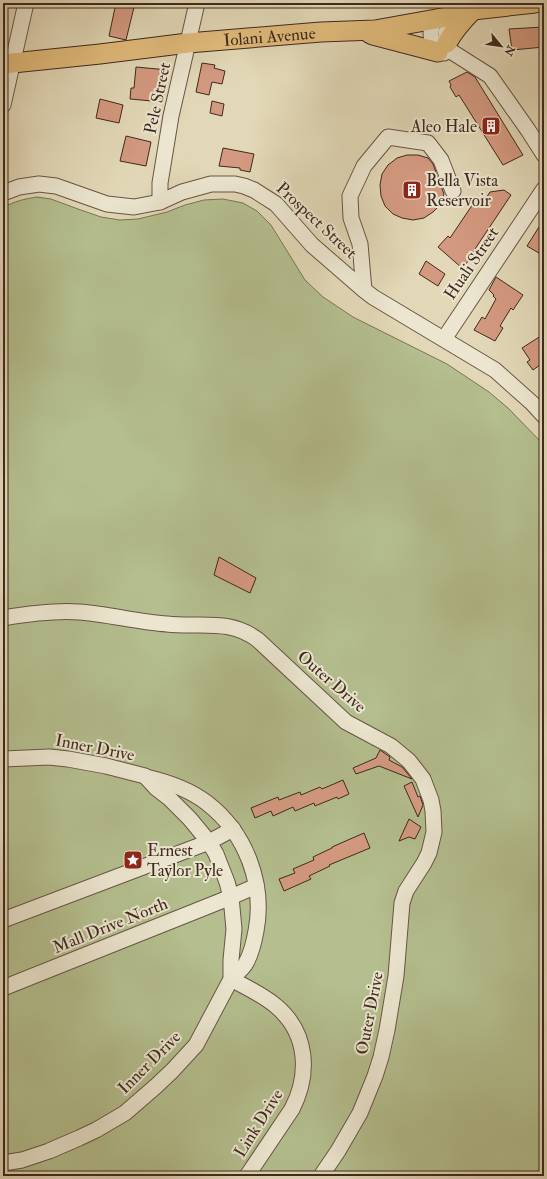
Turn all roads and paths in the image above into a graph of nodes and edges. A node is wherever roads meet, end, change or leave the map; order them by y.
1 (26, 3) edge
2 (197, 3) edge
3 (535, 3) edge
4 (472, 6) edge
5 (442, 14) edge
6 (364, 30) junction
7 (188, 43) junction
8 (443, 47) junction
9 (7, 63) edge
10 (3, 105) edge
11 (544, 155) edge
12 (544, 189) edge
13 (453, 191) dead end
14 (3, 193) edge
15 (160, 202) junction
16 (364, 290) junction
17 (444, 339) junction
18 (544, 416) edge
19 (3, 618) edge
20 (3, 759) edge
21 (145, 776) junction
22 (232, 830) junction
23 (208, 842) junction
24 (256, 886) junction
25 (231, 897) junction
26 (3, 920) edge
27 (231, 979) junction
28 (3, 988) edge
29 (3, 1163) edge
30 (247, 1176) edge
31 (321, 1176) edge

1 - 9 street
2 - 7 street, Pele Street
3 - 4 main road, Iolani Avenue
4 - 5 main road, Iolani Avenue
4 - 8 main road
5 - 6 main road, Iolani Avenue
5 - 8 street
6 - 7 main road, Iolani Avenue
6 - 8 main road
7 - 9 main road, Iolani Avenue
7 - 15 street, Pele Street
8 - 11 street
9 - 10 street
12 - 17 street, Huali Street
13 - 16 street
14 - 15 street, Prospect Street
15 - 16 street, Prospect Street
16 - 17 street, Prospect Street
17 - 18 street, Prospect Street
19 - 31 street, Outer Drive
20 - 21 street, Inner Drive
21 - 22 street
21 - 23 street, Inner Drive
22 - 23 street
22 - 24 street
23 - 25 street, Inner Drive
23 - 26 street
24 - 25 street, Mall Drive North
24 - 27 street
25 - 27 street, Inner Drive
25 - 28 street, Mall Drive North
27 - 29 street, Inner Drive
27 - 30 street, Link Drive

